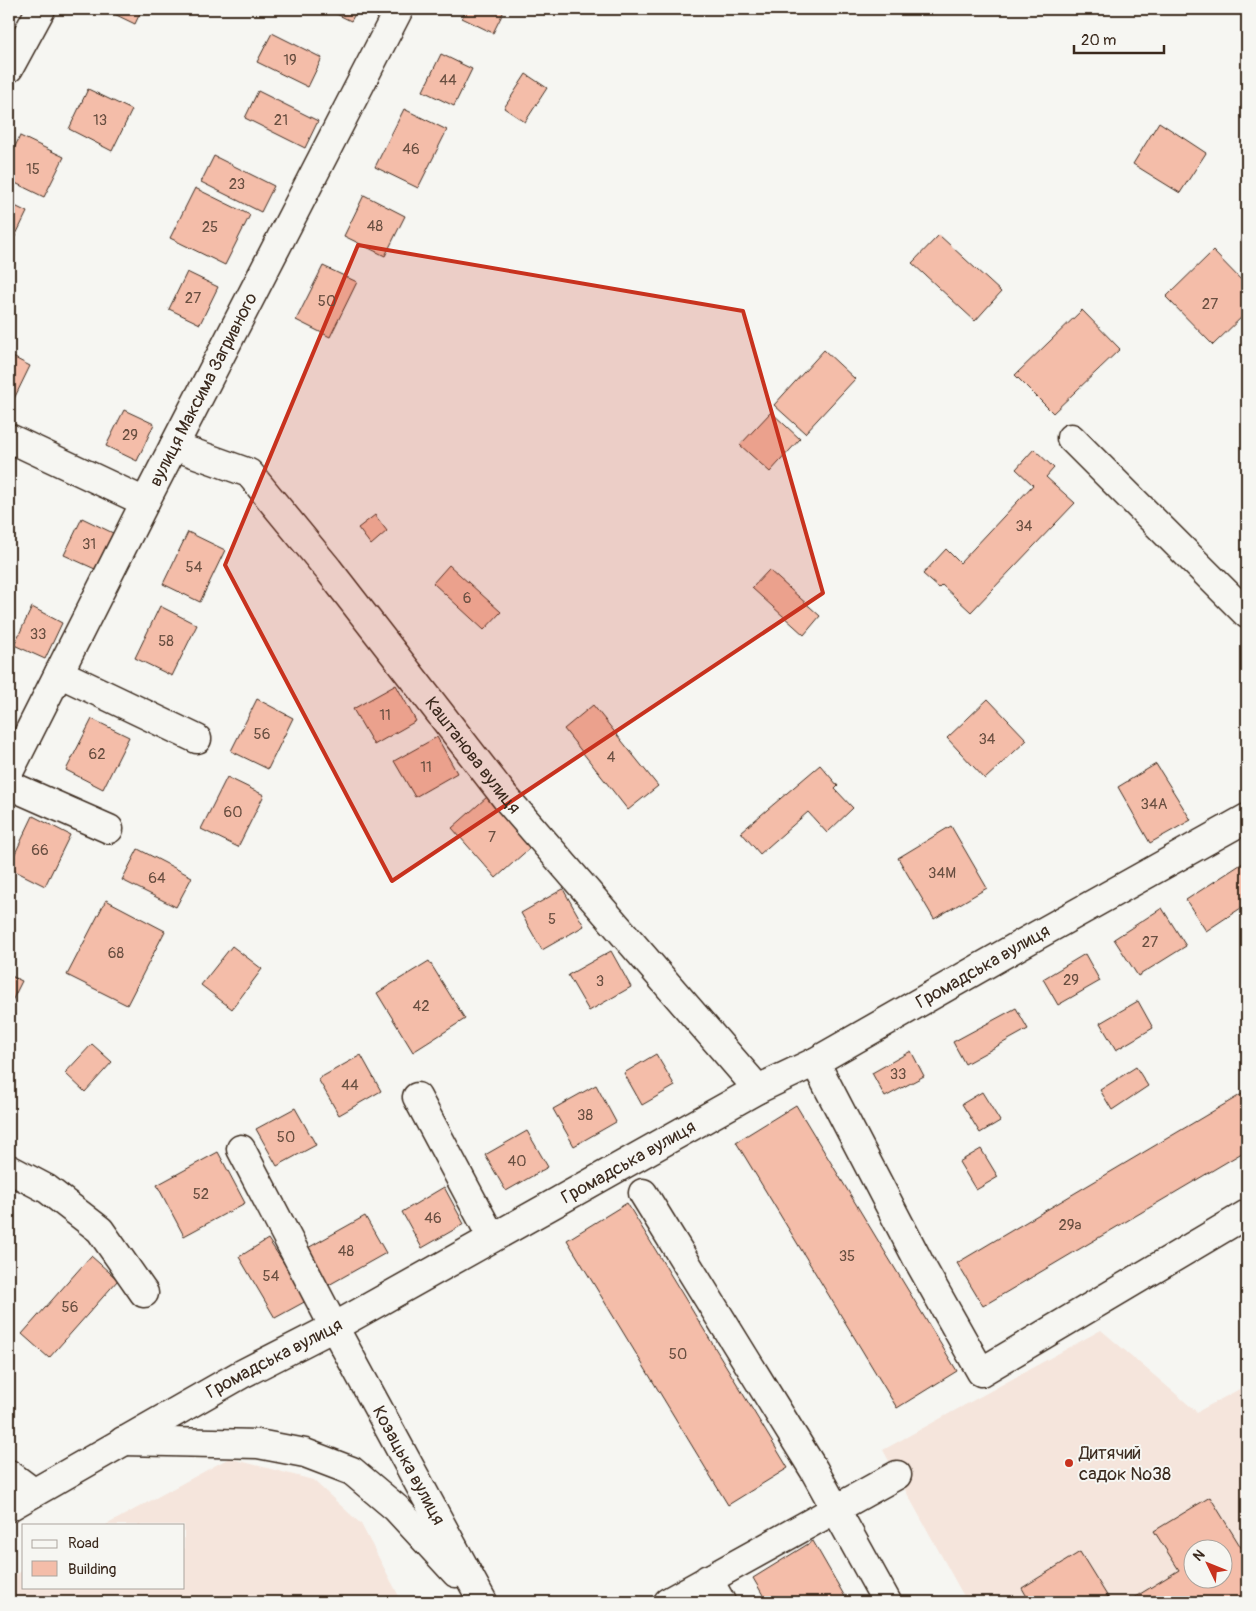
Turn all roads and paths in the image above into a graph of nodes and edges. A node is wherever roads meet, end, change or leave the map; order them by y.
1 (41, 9) edge
2 (399, 9) edge
3 (9, 68) edge
4 (9, 438) edge
5 (1071, 438) dead end
6 (174, 446) junction
7 (145, 502) junction
8 (1247, 614) edge
9 (59, 673) junction
10 (197, 739) dead end
11 (9, 772) edge
12 (9, 785) edge
13 (1247, 818) edge
14 (109, 829) dead end
15 (814, 1062) junction
16 (758, 1089) junction
17 (417, 1098) dead end
18 (241, 1149) dead end
19 (9, 1169) edge
20 (643, 1193) dead end
21 (1247, 1214) edge
22 (492, 1238) junction
23 (144, 1292) dead end
24 (334, 1327) junction
25 (122, 1441) junction
26 (9, 1474) edge
27 (896, 1475) dead end
28 (34, 1492) junction
29 (9, 1507) edge
30 (836, 1509) junction
31 (715, 1591) edge
32 (483, 1602) edge
33 (668, 1602) edge
34 (887, 1602) edge

1 - 3 street
2 - 6 street, вулиця Максима Загривного
4 - 7 street
5 - 8 street
6 - 7 street, вулиця Максима Загривного
6 - 16 street, Каштанова вулиця
7 - 9 street, вулиця Максима Загривного
9 - 10 street
9 - 11 street, вулиця Максима Загривного
12 - 14 street
13 - 15 street, Громадська вулиця
15 - 16 street, Громадська вулиця
15 - 21 street
16 - 22 street, Громадська вулиця
17 - 22 street
18 - 24 street, Козацька вулиця
19 - 23 street
20 - 30 street
22 - 24 street, Громадська вулиця
24 - 25 street, Громадська вулиця
24 - 32 street, Козацька вулиця
25 - 28 street, Громадська вулиця
25 - 32 street
26 - 28 street
27 - 30 street
28 - 29 street, Громадська вулиця
30 - 31 street
30 - 34 street
31 - 33 street

